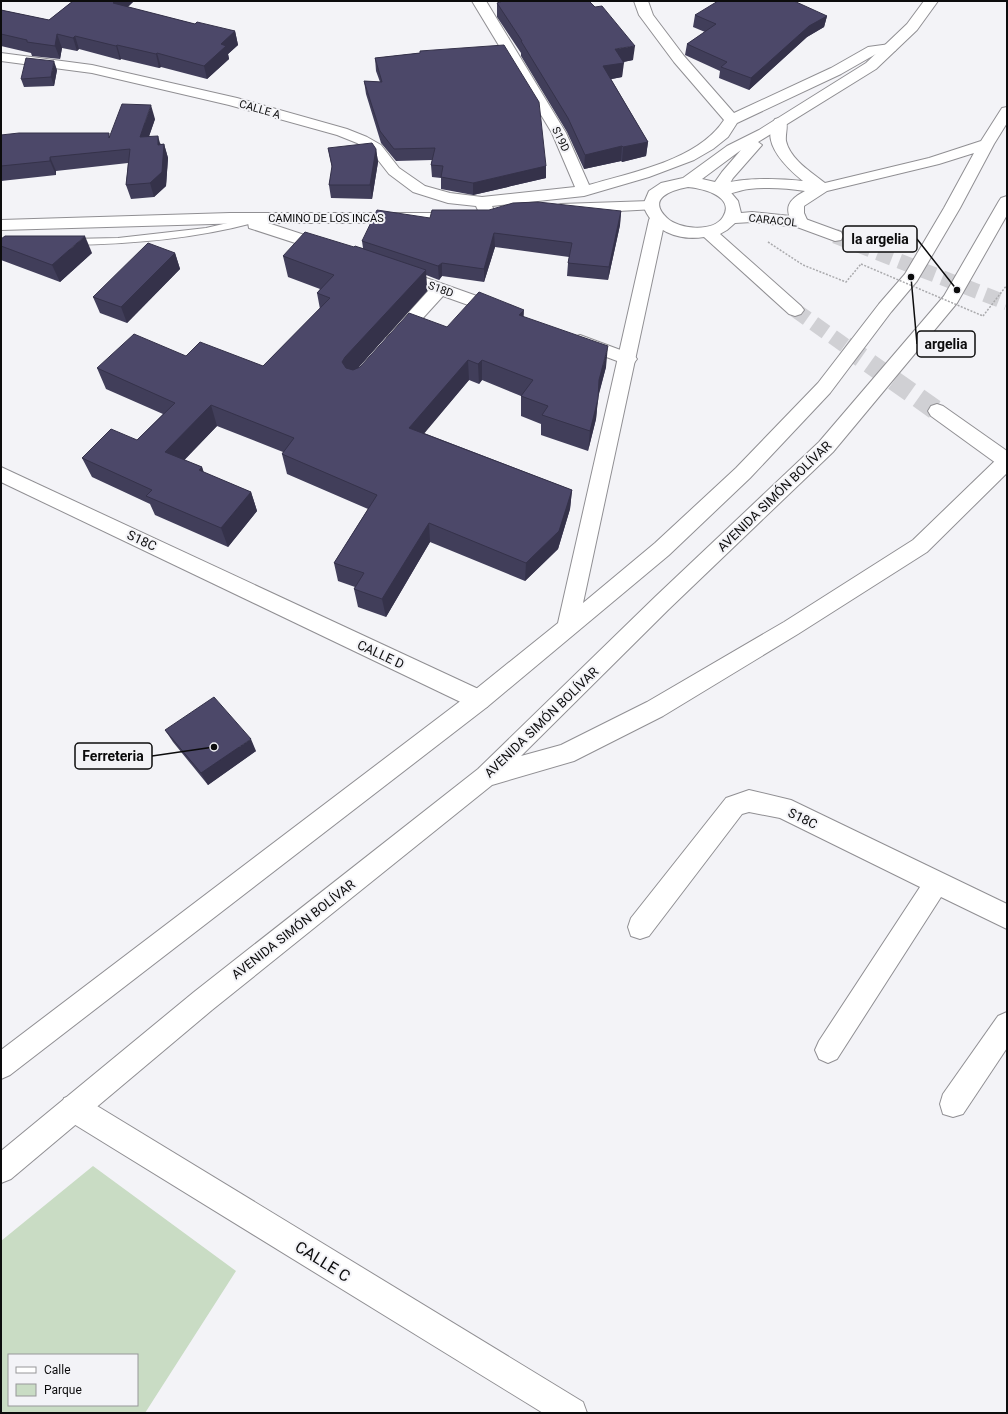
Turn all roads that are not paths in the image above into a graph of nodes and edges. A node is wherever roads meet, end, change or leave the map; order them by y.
1 (480, 1) edge
2 (641, 1) edge
3 (931, 1) edge
4 (890, 48) junction
5 (1, 57) edge
6 (1007, 111) edge
7 (732, 120) junction
8 (780, 122) junction
9 (764, 133) junction
10 (986, 144) junction
11 (688, 182) junction
12 (822, 188) junction
13 (584, 190) junction
14 (719, 190) junction
15 (482, 202) junction
16 (1007, 202) edge
17 (654, 213) junction
18 (488, 217) junction
19 (230, 218) junction
20 (732, 218) junction
21 (249, 222) junction
22 (800, 222) junction
23 (1, 225) edge
24 (709, 232) junction
25 (835, 236) tunnel mouth
26 (62, 242) edge
27 (338, 252) edge
28 (382, 268) edge
29 (441, 288) junction
30 (795, 310) tunnel mouth
31 (516, 317) edge
32 (568, 336) edge
33 (386, 348) edge
34 (628, 359) junction
35 (937, 411) tunnel mouth
36 (1007, 461) edge
37 (1, 474) edge
38 (284, 607) joint
39 (568, 626) junction
40 (479, 700) junction
41 (486, 776) junction
42 (936, 883) junction
43 (1007, 917) edge
44 (640, 927) dead end
45 (1007, 1025) edge
46 (828, 1050) dead end
47 (1, 1066) edge
48 (953, 1104) dead end
49 (74, 1108) junction
50 (1, 1169) edge
51 (572, 1413) edge

1 - 13 main road, S19D
2 - 7 main road
3 - 4 main road
4 - 7 main road
4 - 8 main road
5 - 15 main road, CALLE A
6 - 10 main road
7 - 13 main road
8 - 9 main road
8 - 12 main road
9 - 11 main road
9 - 14 main road
10 - 12 main road
10 - 39 main road
11 - 14 main road
11 - 17 main road
12 - 14 main road
12 - 22 main road
13 - 15 main road
14 - 20 main road
15 - 18 main road
16 - 41 main road, AVENIDA SIMÓN BOLÍVAR
17 - 18 main road, CAMINO DE LOS INCAS
17 - 24 main road
17 - 34 main road
18 - 19 main road, CAMINO DE LOS INCAS
19 - 21 main road
19 - 23 main road, CAMINO DE LOS INCAS
20 - 22 main road, CARACOL
20 - 24 main road
21 - 26 lane
21 - 27 main road
22 - 25 main road, CARACOL
24 - 30 main road
28 - 29 main road, S18D
29 - 31 main road, S18D
29 - 33 main road
32 - 34 main road
34 - 39 main road
35 - 36 main road
36 - 41 main road
37 - 38 main road, S18C
38 - 40 main road, CALLE D
39 - 40 main road
40 - 47 main road
41 - 49 main road, AVENIDA SIMÓN BOLÍVAR
42 - 43 main road, S18C
42 - 44 main road, S18C
42 - 46 main road
45 - 48 main road
49 - 50 main road, AVENIDA SIMÓN BOLÍVAR
49 - 51 main road, CALLE C

